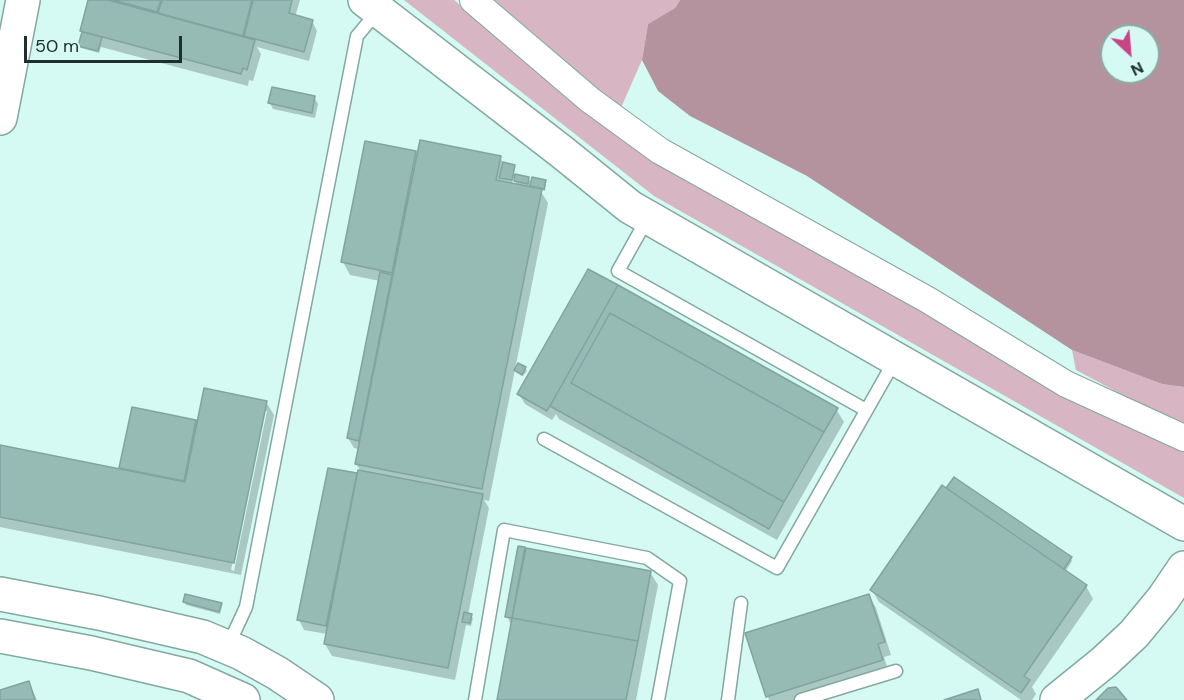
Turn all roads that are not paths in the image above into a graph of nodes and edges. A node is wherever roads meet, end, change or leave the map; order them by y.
1 (23, 0) edge
2 (473, 0) edge
3 (372, 5) edge
4 (0, 118) edge
5 (648, 218) junction
6 (896, 358) junction
7 (867, 410) junction
8 (1184, 438) edge
9 (544, 439) dead end
10 (1184, 524) edge
11 (1184, 568) edge
12 (0, 594) edge
13 (741, 603) dead end
14 (0, 636) edge
15 (227, 647) junction
16 (896, 671) dead end
17 (817, 698) edge
18 (243, 700) edge
19 (317, 700) edge
20 (476, 700) edge
21 (658, 700) edge
22 (728, 700) edge
23 (801, 700) edge
24 (1057, 700) edge

1 - 4 main road
2 - 8 street
3 - 5 main road
3 - 15 lane
5 - 6 main road
5 - 7 lane
6 - 7 lane
6 - 10 main road
7 - 9 lane
11 - 24 main road
12 - 15 main road
13 - 22 lane
14 - 18 main road
15 - 19 main road
16 - 17 lane
17 - 23 lane
20 - 21 lane

